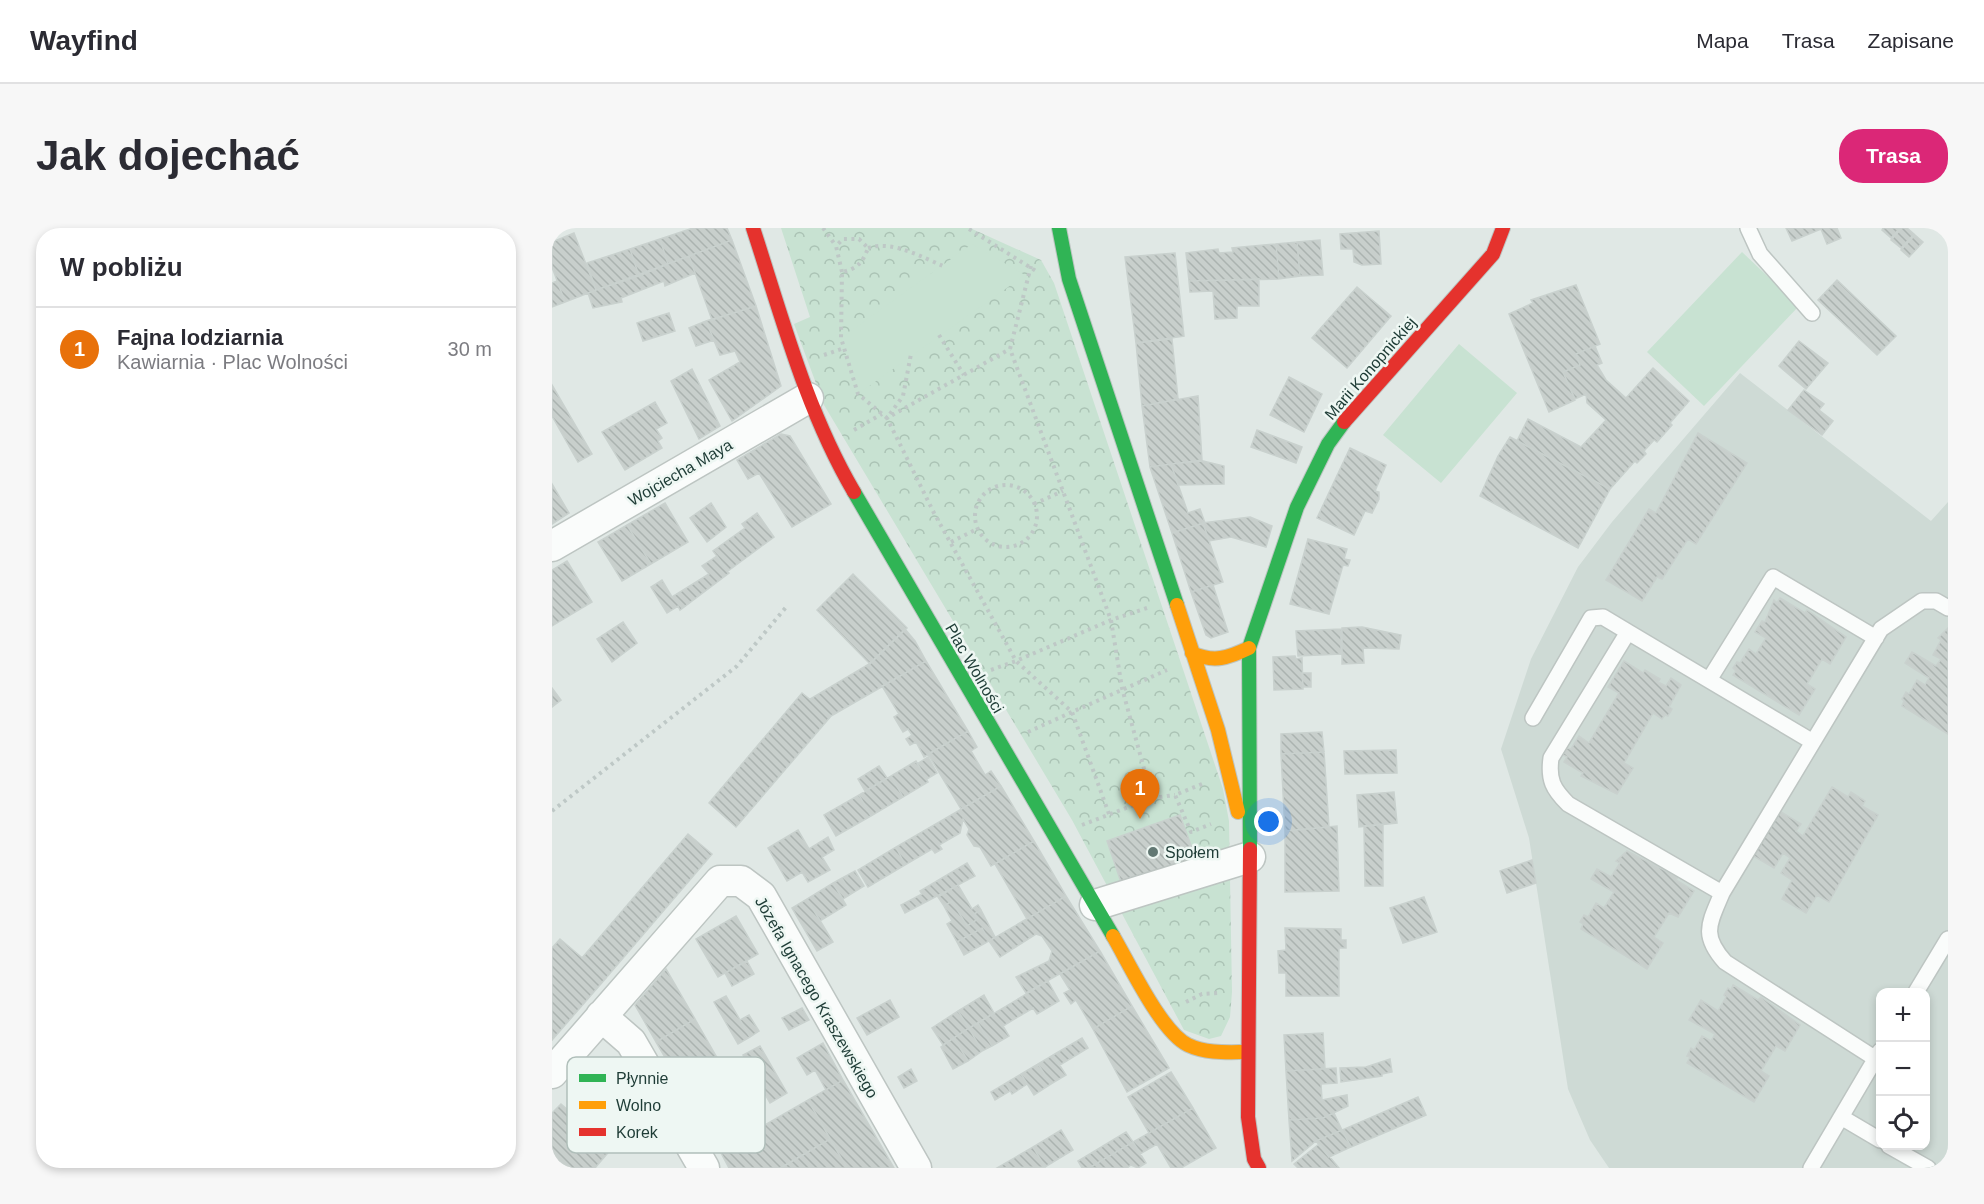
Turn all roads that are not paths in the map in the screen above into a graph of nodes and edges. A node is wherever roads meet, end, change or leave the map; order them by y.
1 (753, 228) edge
2 (1059, 228) edge
3 (1503, 228) edge
4 (1748, 228) edge
5 (1812, 313) dead end
6 (808, 398) junction
7 (552, 546) edge
8 (1948, 608) edge
9 (1628, 633) junction
10 (1876, 638) junction
11 (1249, 648) junction
12 (1192, 653) junction
13 (1709, 680) junction
14 (1533, 718) dead end
15 (1813, 742) junction
16 (1250, 857) junction
17 (1722, 893) junction
18 (1095, 905) junction
19 (1948, 939) edge
20 (1919, 988) edge
21 (601, 1016) junction
22 (1248, 1052) junction
23 (1876, 1054) edge
24 (640, 1057) edge
25 (1876, 1058) edge
26 (552, 1073) edge
27 (1841, 1117) junction
28 (1876, 1137) edge
29 (1896, 1150) edge
30 (695, 1153) edge
31 (1250, 1165) edge
32 (704, 1168) edge
33 (916, 1168) edge
34 (1810, 1168) edge
35 (1928, 1168) edge

1 - 6 street, Plac Wolności
2 - 12 street
3 - 11 street, Marii Konopnickiej
4 - 5 lane
6 - 7 street, Wojciecha Maya
6 - 18 street, Plac Wolności
8 - 10 lane
9 - 13 lane
9 - 14 lane
9 - 17 lane
10 - 13 lane
10 - 15 lane
11 - 12 street
11 - 16 street
12 - 16 street
13 - 15 lane
15 - 17 lane
16 - 18 street
16 - 22 street
17 - 23 lane
18 - 22 street, Plac Wolności
19 - 20 lane
21 - 24 street
21 - 26 street, Józefa Ignacego Kraszewskiego
21 - 33 street, Józefa Ignacego Kraszewskiego
22 - 31 street
25 - 27 lane
27 - 28 lane
27 - 34 lane
29 - 35 lane
30 - 32 street

